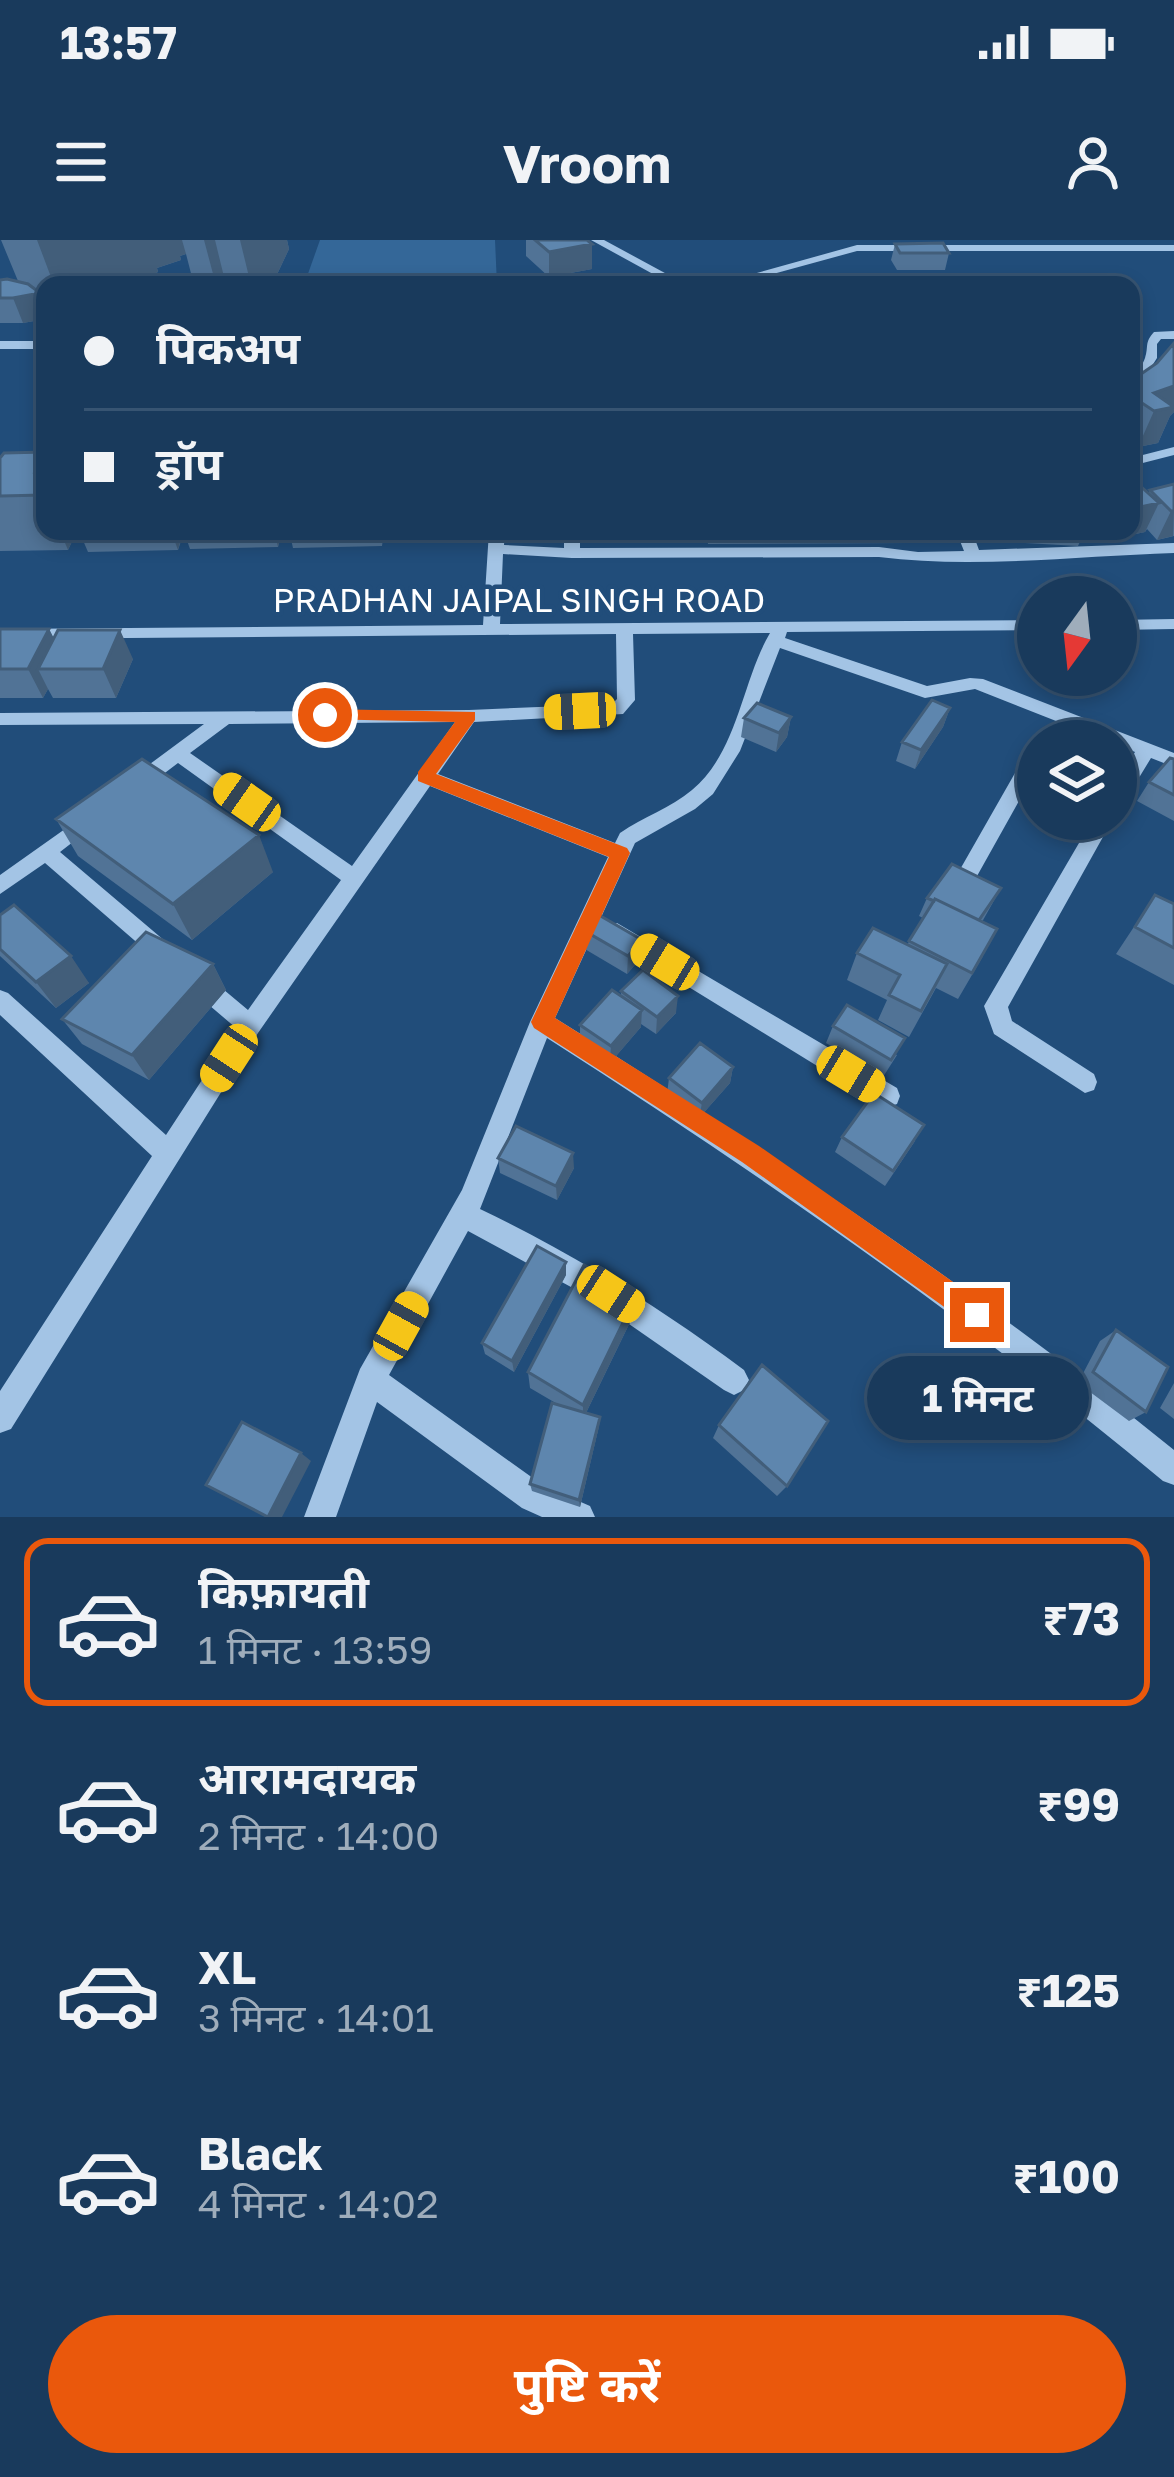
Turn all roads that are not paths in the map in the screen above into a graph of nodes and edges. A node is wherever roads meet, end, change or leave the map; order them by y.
1 (596, 240) edge
2 (877, 244) edge
3 (1174, 248) edge
4 (664, 276) edge
5 (751, 276) edge
6 (1174, 334) edge
7 (0, 345) edge
8 (36, 345) edge
9 (1140, 350) edge
10 (1151, 353) junction
11 (1140, 356) edge
12 (1140, 372) edge
13 (1174, 451) edge
14 (1140, 460) edge
15 (496, 540) edge
16 (572, 540) edge
17 (968, 540) edge
18 (1174, 548) edge
19 (572, 553) junction
20 (974, 556) junction
21 (1174, 624) edge
22 (1137, 625) edge
23 (1017, 626) edge
24 (624, 629) junction
25 (491, 630) junction
26 (0, 634) edge
27 (778, 634) junction
28 (229, 714) junction
29 (1059, 714) junction
30 (469, 716) junction
31 (0, 719) edge
32 (1055, 720) edge
33 (1147, 749) junction
34 (178, 753) junction
35 (1174, 760) edge
36 (1137, 765) edge
37 (425, 776) junction
38 (1017, 787) edge
39 (121, 795) edge
40 (103, 809) edge
41 (1091, 840) edge
42 (46, 852) junction
43 (620, 853) junction
44 (352, 877) junction
45 (965, 879) edge
46 (0, 886) edge
47 (591, 916) junction
48 (0, 1000) edge
49 (542, 1022) junction
50 (250, 1026) junction
51 (1085, 1082) dead end
52 (888, 1096) edge
53 (167, 1153) junction
54 (463, 1214) junction
55 (370, 1379) junction
56 (734, 1380) dead end
57 (0, 1418) edge
58 (1174, 1470) edge
59 (320, 1517) edge
60 (579, 1517) edge

1 - 4 street
2 - 3 street
2 - 5 street
6 - 10 street
7 - 8 street
9 - 10 street
10 - 11 street
10 - 12 street
13 - 14 street
15 - 19 street
15 - 25 street
16 - 19 street
17 - 20 street
18 - 20 street
19 - 20 street
21 - 22 street
23 - 27 street, PRADHAN JAIPAL SINGH ROAD
24 - 25 street, PRADHAN JAIPAL SINGH ROAD
24 - 27 street, PRADHAN JAIPAL SINGH ROAD
24 - 30 street
25 - 26 street, PRADHAN JAIPAL SINGH ROAD
27 - 29 street
27 - 43 street
28 - 30 street
28 - 31 street
28 - 34 street
29 - 32 street
29 - 33 street
30 - 37 street
33 - 35 street
33 - 36 street
34 - 39 street
34 - 44 street
37 - 43 street
37 - 44 street
38 - 45 street
40 - 42 street
41 - 51 street
42 - 46 street
42 - 50 street
43 - 47 street
44 - 50 street
47 - 49 street
47 - 52 street
48 - 53 street
49 - 54 street
49 - 58 street
50 - 53 street
53 - 57 street
54 - 55 street
54 - 56 street
55 - 59 street
55 - 60 street

